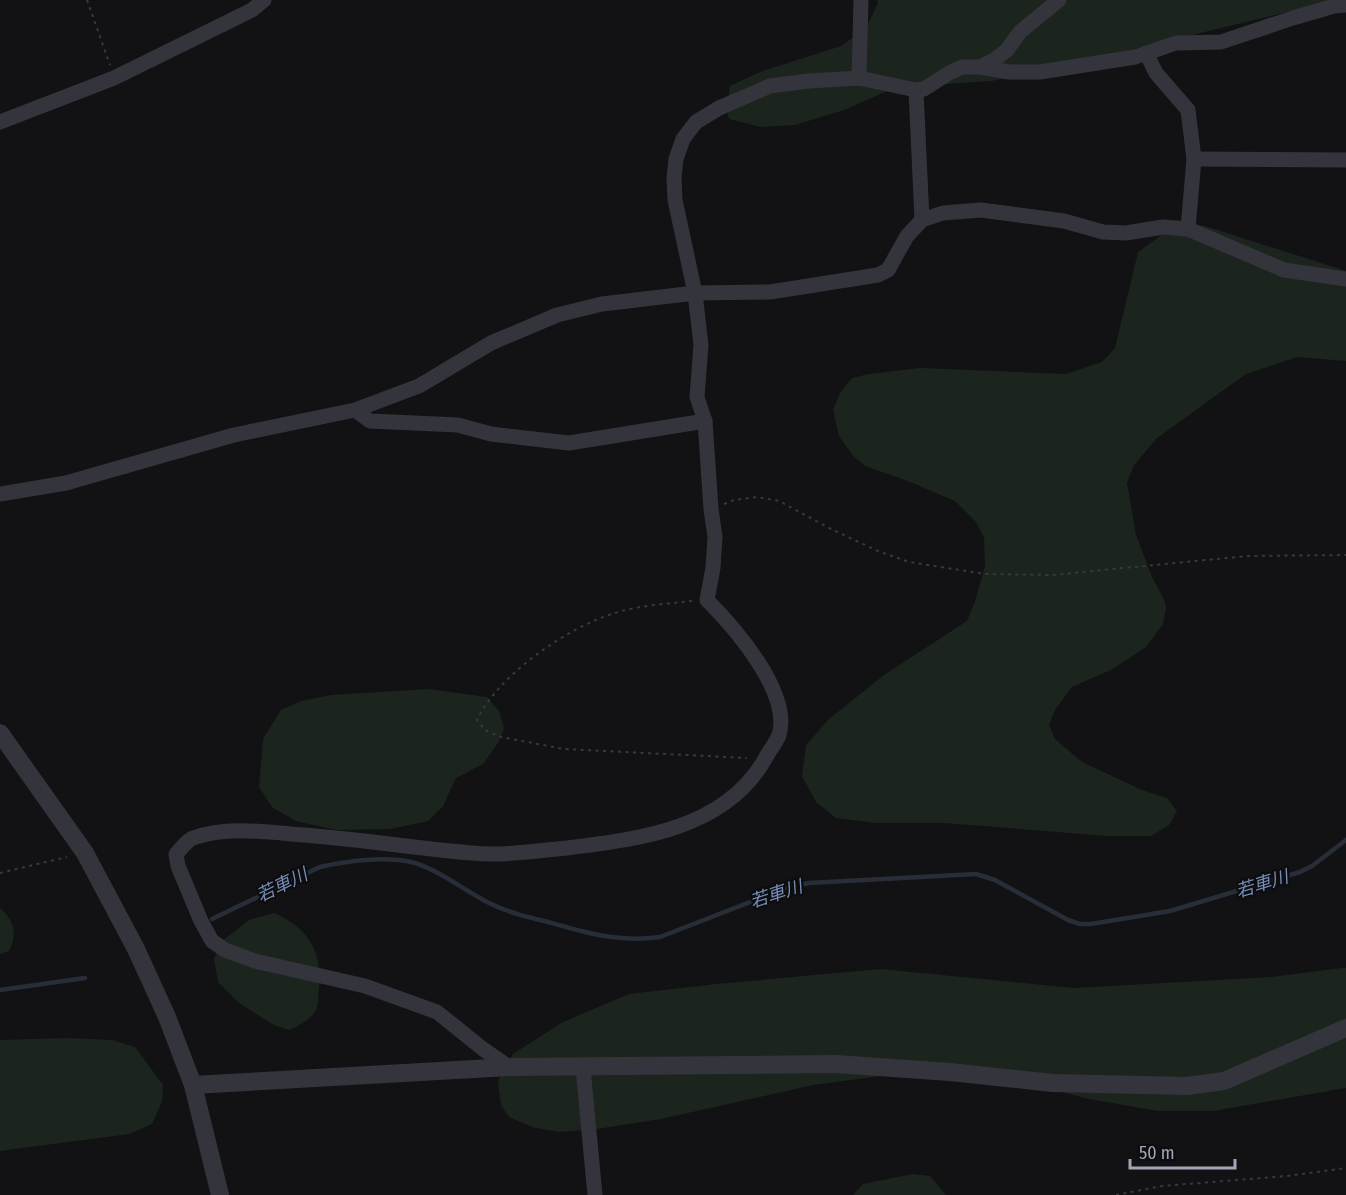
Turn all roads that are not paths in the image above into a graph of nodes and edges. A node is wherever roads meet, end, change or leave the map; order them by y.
1 (264, 0) edge
2 (861, 0) edge
3 (1059, 0) edge
4 (1346, 5) edge
5 (1146, 53) junction
6 (980, 67) junction
7 (859, 78) junction
8 (916, 90) junction
9 (0, 122) edge
10 (1194, 159) junction
11 (1346, 160) edge
12 (922, 220) junction
13 (1188, 229) junction
14 (1346, 279) edge
15 (695, 293) junction
16 (356, 410) junction
17 (705, 422) junction
18 (0, 494) edge
19 (0, 733) edge
20 (1346, 1028) edge
21 (509, 1067) junction
22 (583, 1068) junction
23 (193, 1085) junction
24 (220, 1195) edge
25 (595, 1195) edge

1 - 9 street
2 - 7 street
3 - 6 street
4 - 5 street
5 - 6 street
5 - 10 street
6 - 8 street
7 - 8 street
7 - 15 street
8 - 12 street
10 - 11 street
10 - 13 street
12 - 13 street
12 - 15 street
13 - 14 street
15 - 16 street
15 - 17 street
16 - 17 street
16 - 18 street
17 - 21 street
19 - 23 street
20 - 22 street
21 - 22 street
21 - 23 street
22 - 25 street
23 - 24 street

